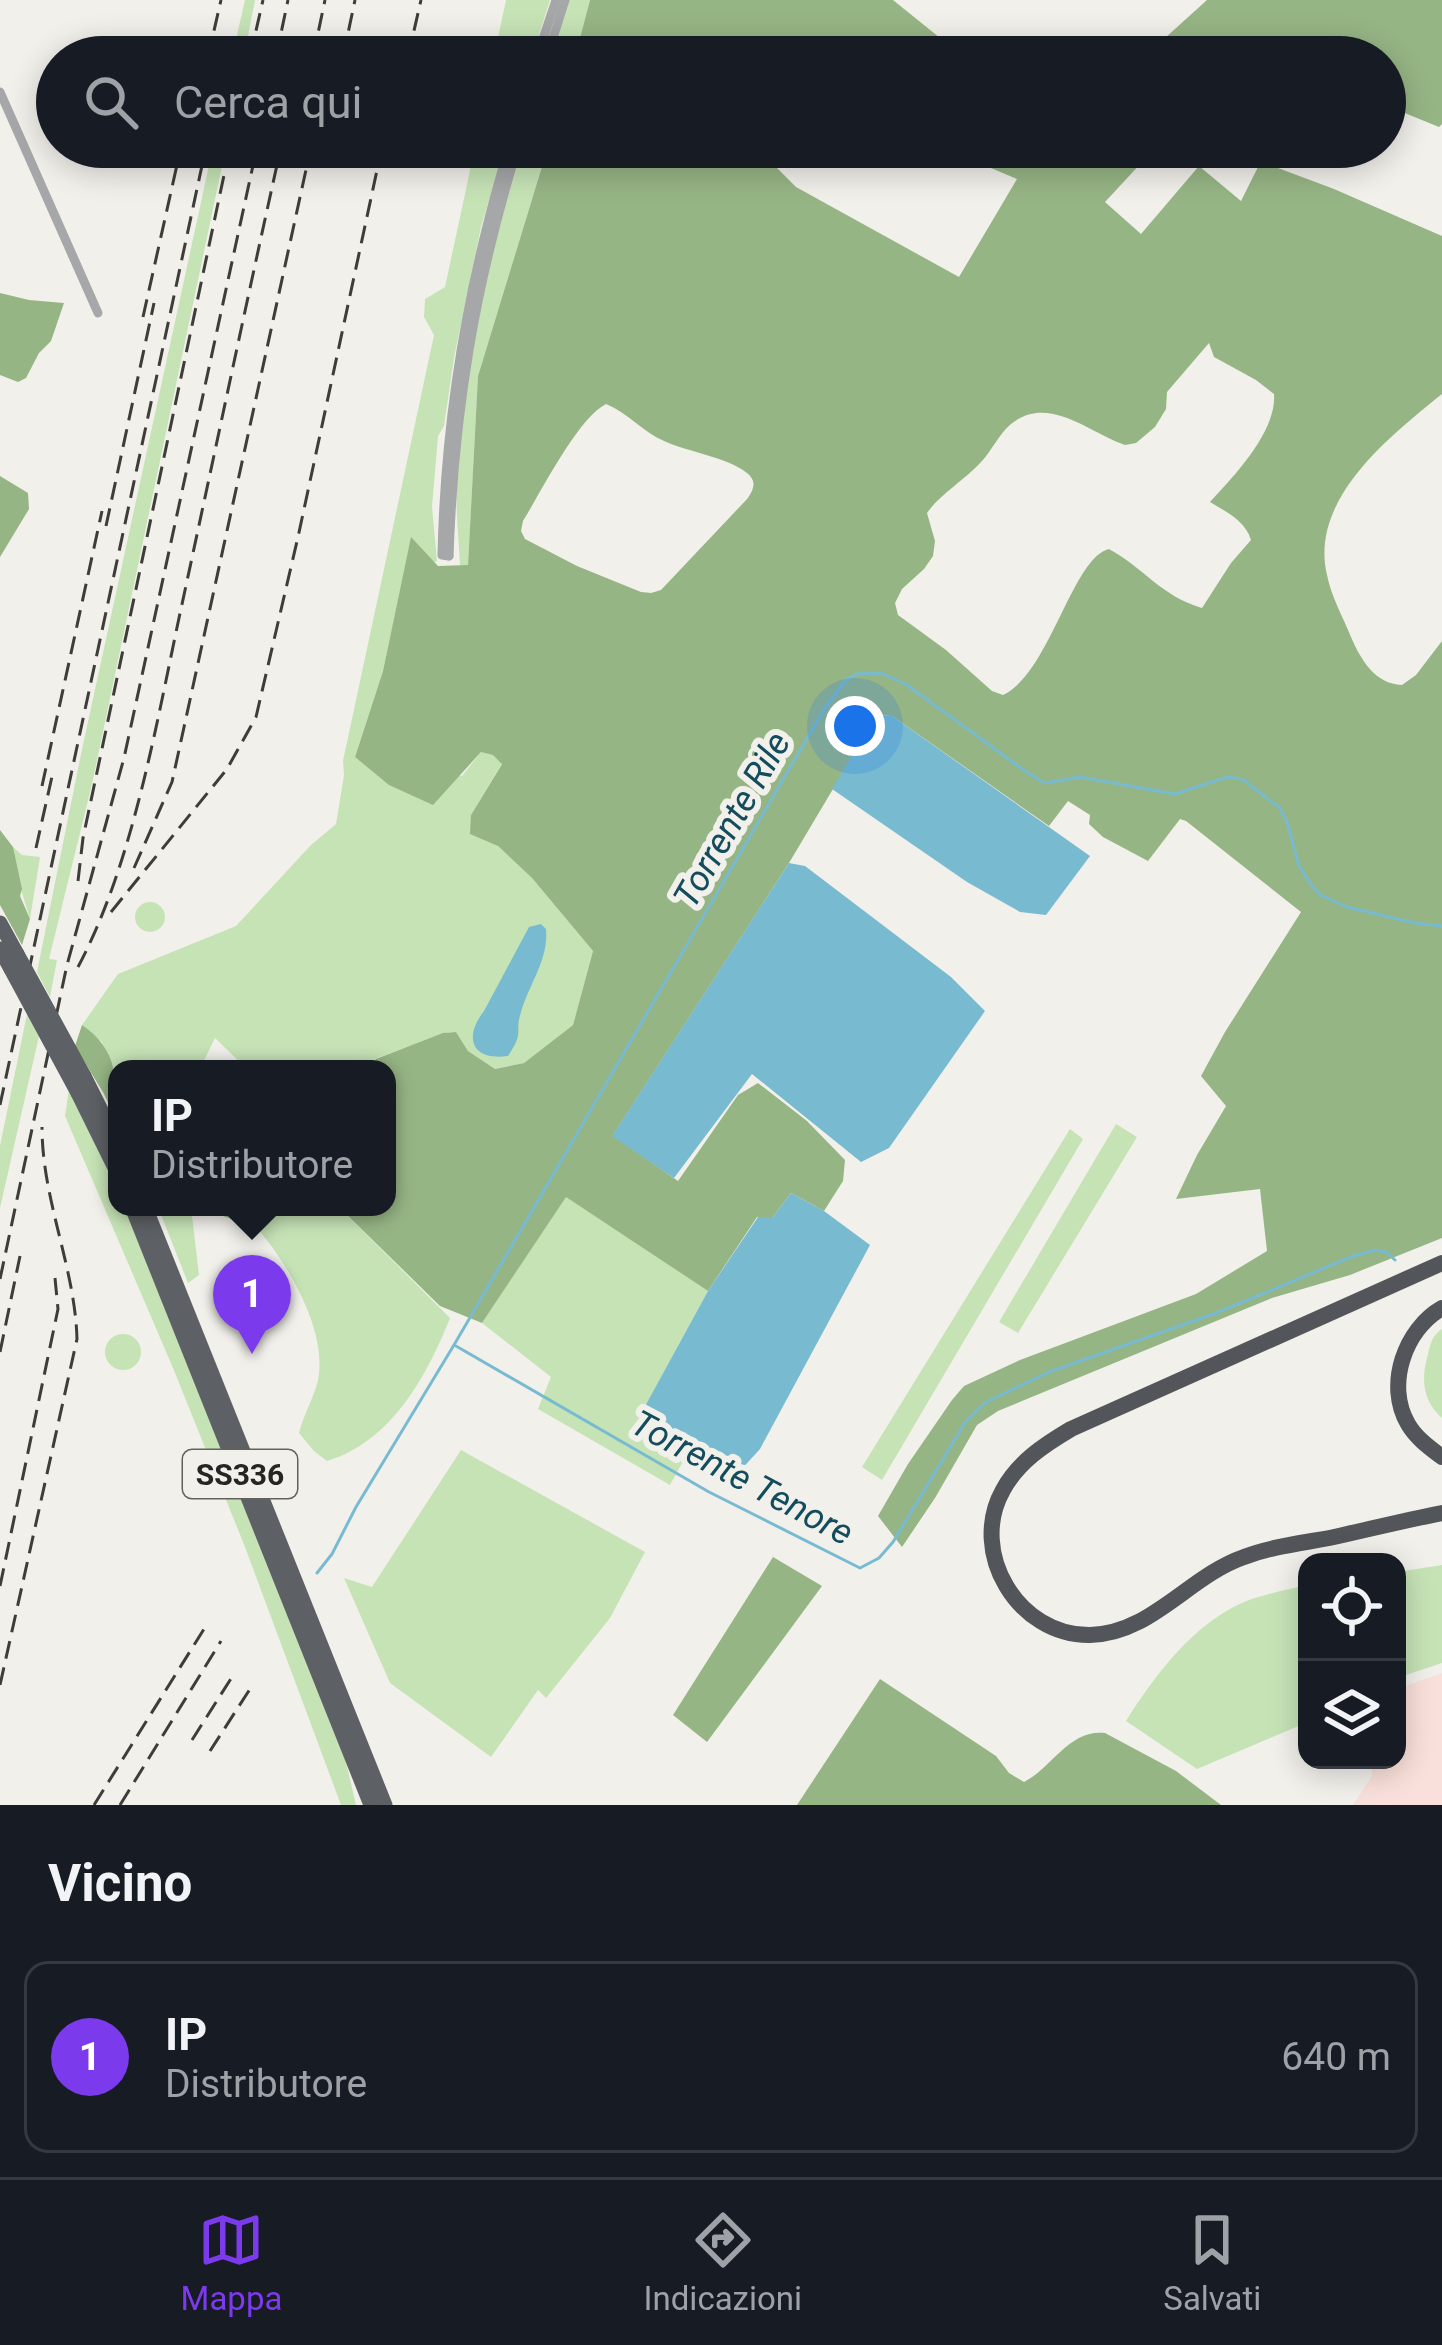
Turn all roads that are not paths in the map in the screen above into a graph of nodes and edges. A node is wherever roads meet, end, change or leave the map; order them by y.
1 (560, 0) edge
2 (549, 36) edge
3 (0, 92) edge
4 (507, 168) edge
5 (509, 168) edge
6 (98, 313) dead end
7 (0, 923) edge
8 (9, 958) edge
9 (81, 1084) junction
10 (108, 1128) edge
11 (108, 1150) edge
12 (136, 1216) edge
13 (148, 1216) edge
14 (1442, 1263) edge
15 (1442, 1308) edge
16 (1442, 1457) edge
17 (1441, 1513) edge
18 (352, 1740) junction
19 (367, 1805) edge
20 (385, 1805) edge
21 (395, 1805) edge

1 - 2 street
3 - 6 street
4 - 5 street
7 - 8 highway
8 - 9 highway, bridge
9 - 10 highway
9 - 11 highway
12 - 18 highway, SS336
13 - 18 highway, SS336
14 - 17 highway
15 - 16 highway
18 - 19 highway, SS336
18 - 20 highway, SS336
18 - 21 highway

